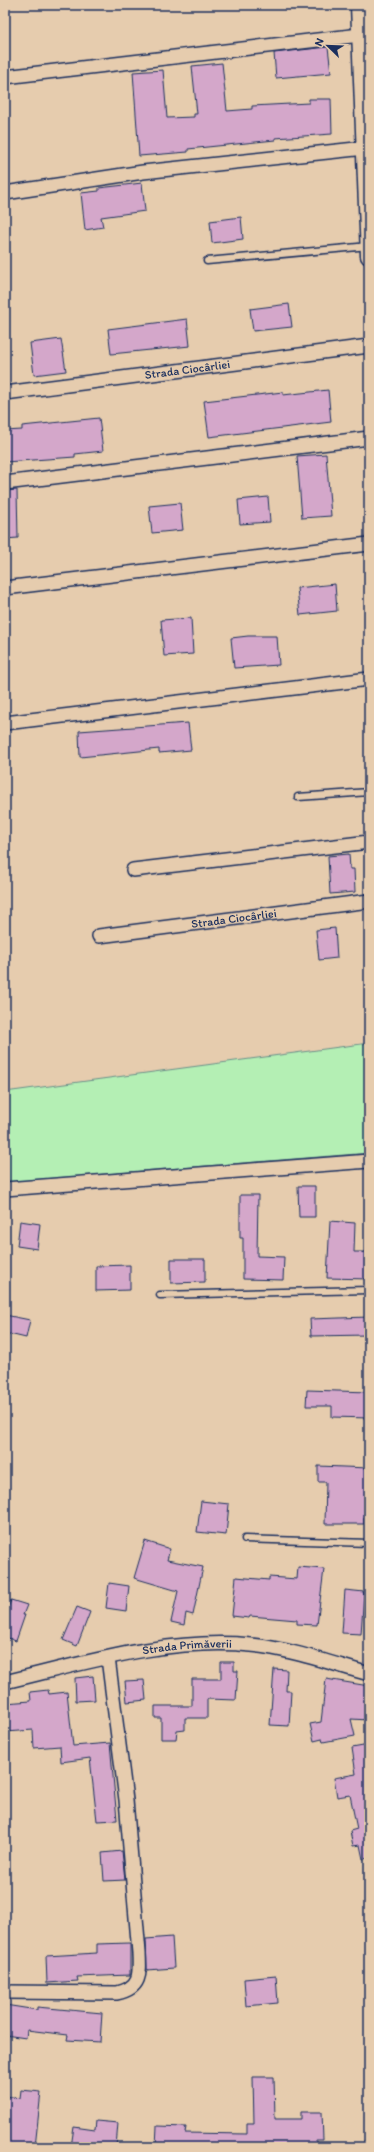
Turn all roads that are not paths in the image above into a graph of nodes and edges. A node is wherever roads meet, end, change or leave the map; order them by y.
1 (359, 5) edge
2 (360, 35) junction
3 (5, 77) edge
4 (364, 148) junction
5 (5, 193) edge
6 (369, 246) edge
7 (369, 256) edge
8 (207, 261) dead end
9 (369, 346) edge
10 (5, 393) edge
11 (369, 438) edge
12 (5, 483) edge
13 (369, 544) edge
14 (5, 588) edge
15 (369, 679) edge
16 (5, 723) edge
17 (369, 792) edge
18 (298, 797) dead end
19 (369, 842) edge
20 (133, 870) dead end
21 (369, 901) edge
22 (99, 936) dead end
23 (369, 1161) edge
24 (5, 1190) edge
25 (369, 1290) edge
26 (160, 1295) dead end
27 (245, 1539) dead end
28 (369, 1543) edge
29 (108, 1658) junction
30 (369, 1674) edge
31 (5, 1682) edge
32 (5, 1992) edge

1 - 2 street
2 - 3 street
2 - 4 street
4 - 5 street
4 - 6 street
6 - 7 street
6 - 8 lane
9 - 10 street, Strada Ciocârliei
11 - 12 street
13 - 14 street
15 - 16 street
17 - 18 lane
19 - 20 street
21 - 22 street, Strada Ciocârliei
23 - 24 street
25 - 26 lane
27 - 28 lane
29 - 30 street, Strada Primăverii
29 - 31 street, Strada Primăverii
29 - 32 street

